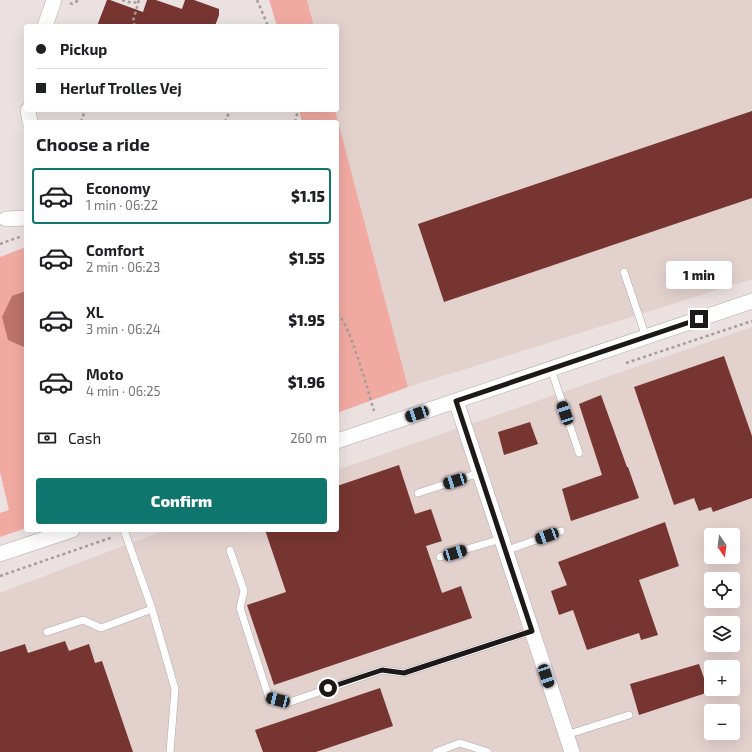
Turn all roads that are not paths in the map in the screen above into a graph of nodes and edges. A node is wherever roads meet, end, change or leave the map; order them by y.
1 (54, 0) edge
2 (46, 24) edge
3 (24, 218) edge
4 (6, 219) dead end
5 (624, 272) dead end
6 (752, 300) edge
7 (646, 337) junction
8 (551, 369) junction
9 (456, 401) junction
10 (339, 440) edge
11 (579, 453) dead end
12 (479, 474) junction
13 (418, 493) dead end
14 (561, 531) dead end
15 (66, 532) edge
16 (125, 532) edge
17 (503, 545) junction
18 (230, 550) dead end
19 (0, 554) edge
20 (440, 557) dead end
21 (152, 609) junction
22 (532, 631) junction
23 (47, 632) dead end
24 (629, 715) dead end
25 (569, 747) edge
26 (170, 752) edge
27 (436, 752) edge
28 (488, 752) edge

1 - 2 street
3 - 4 street
5 - 7 lane
6 - 7 street
7 - 8 street
8 - 9 street
8 - 11 lane
9 - 10 street
9 - 12 street
12 - 13 lane
12 - 17 street
14 - 17 lane
15 - 19 street
16 - 21 lane
17 - 20 lane
17 - 22 street
18 - 22 lane
21 - 23 lane
21 - 26 lane
22 - 25 street
24 - 25 lane
27 - 28 lane

